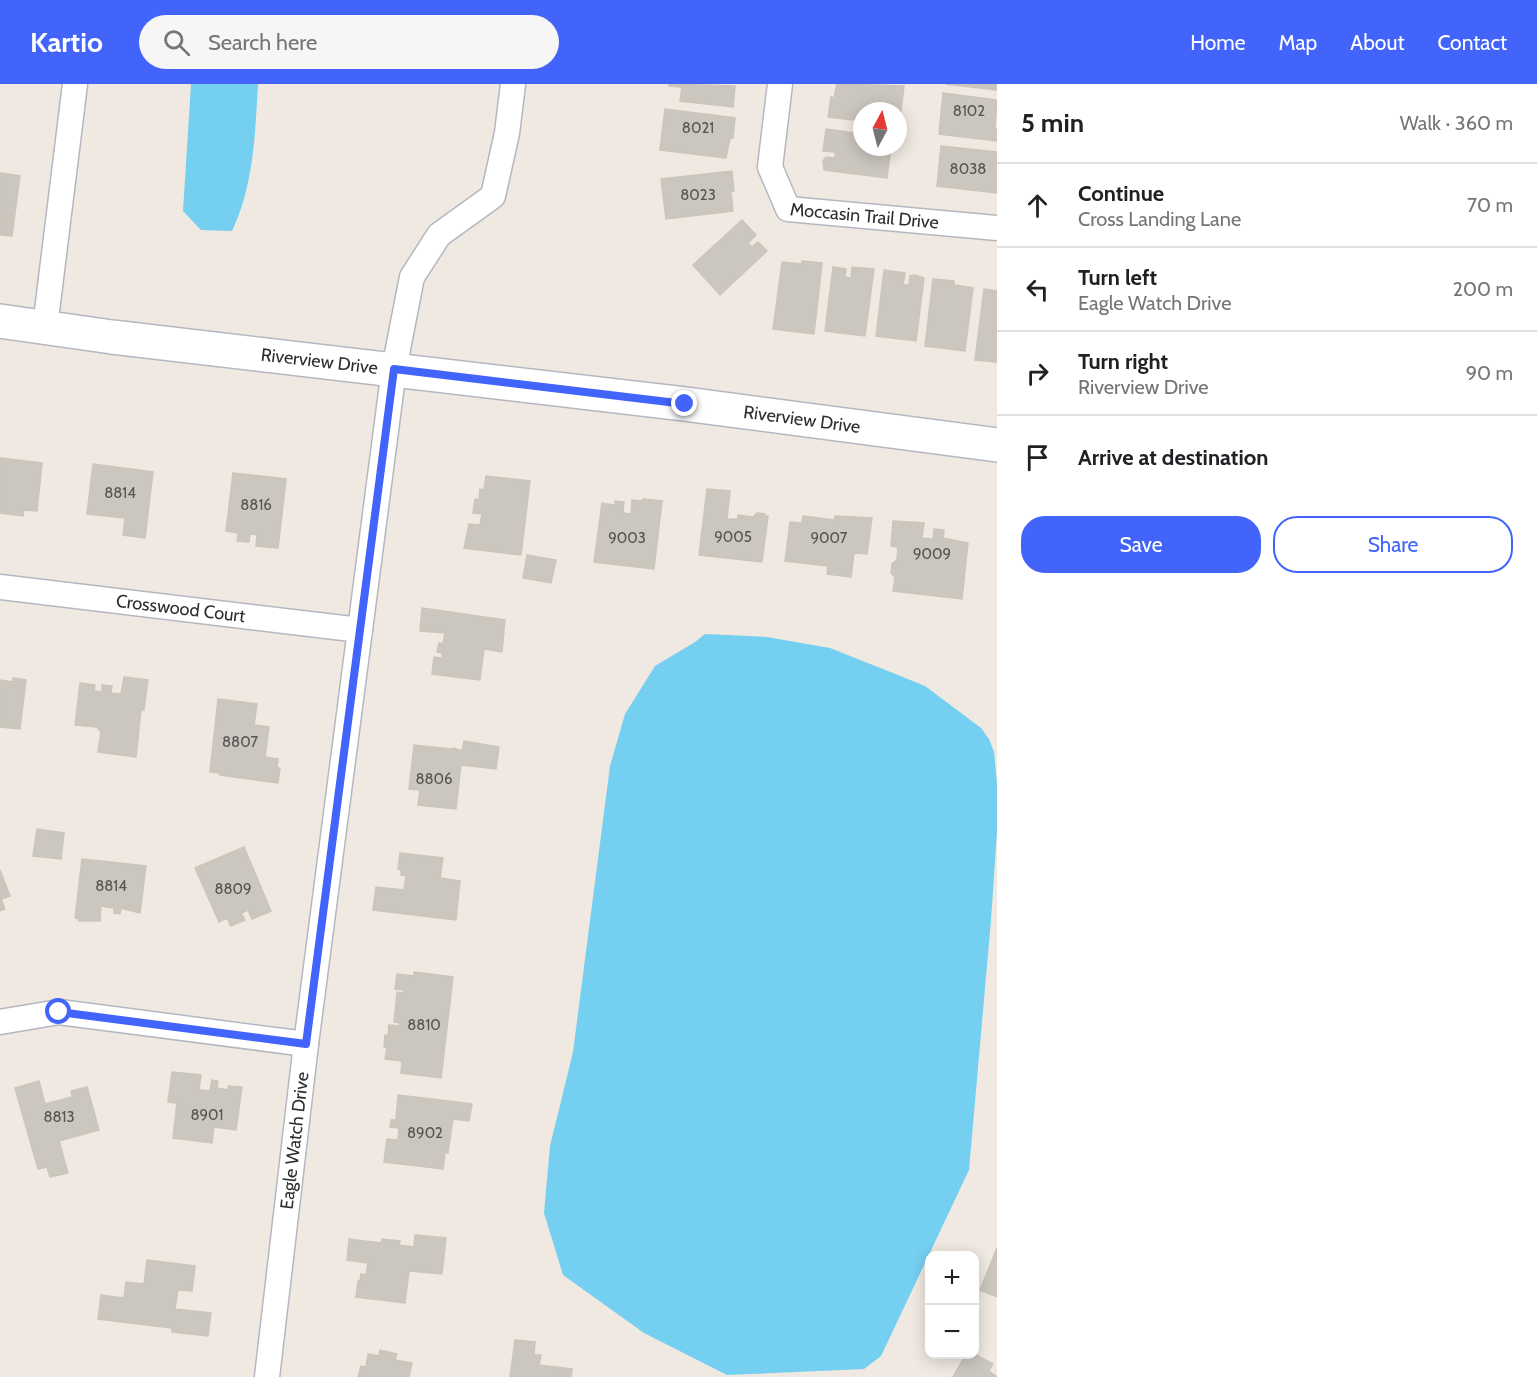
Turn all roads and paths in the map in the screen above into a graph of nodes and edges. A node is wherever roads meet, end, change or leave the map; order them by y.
1 (75, 84) edge
2 (513, 84) edge
3 (780, 84) edge
4 (997, 228) edge
5 (0, 321) edge
6 (45, 327) junction
7 (394, 369) junction
8 (997, 445) edge
9 (0, 587) edge
10 (360, 630) junction
11 (0, 1023) edge
12 (306, 1044) junction
13 (267, 1377) edge

1 - 6 street
2 - 7 street, Eagle Watch Drive
3 - 4 street, Moccasin Trail Drive
5 - 6 street, Riverview Drive
6 - 7 street, Riverview Drive
7 - 8 street, Riverview Drive
7 - 10 street, Eagle Watch Drive
9 - 10 street, Crosswood Court
10 - 12 street, Eagle Watch Drive
11 - 12 street
12 - 13 street, Eagle Watch Drive

